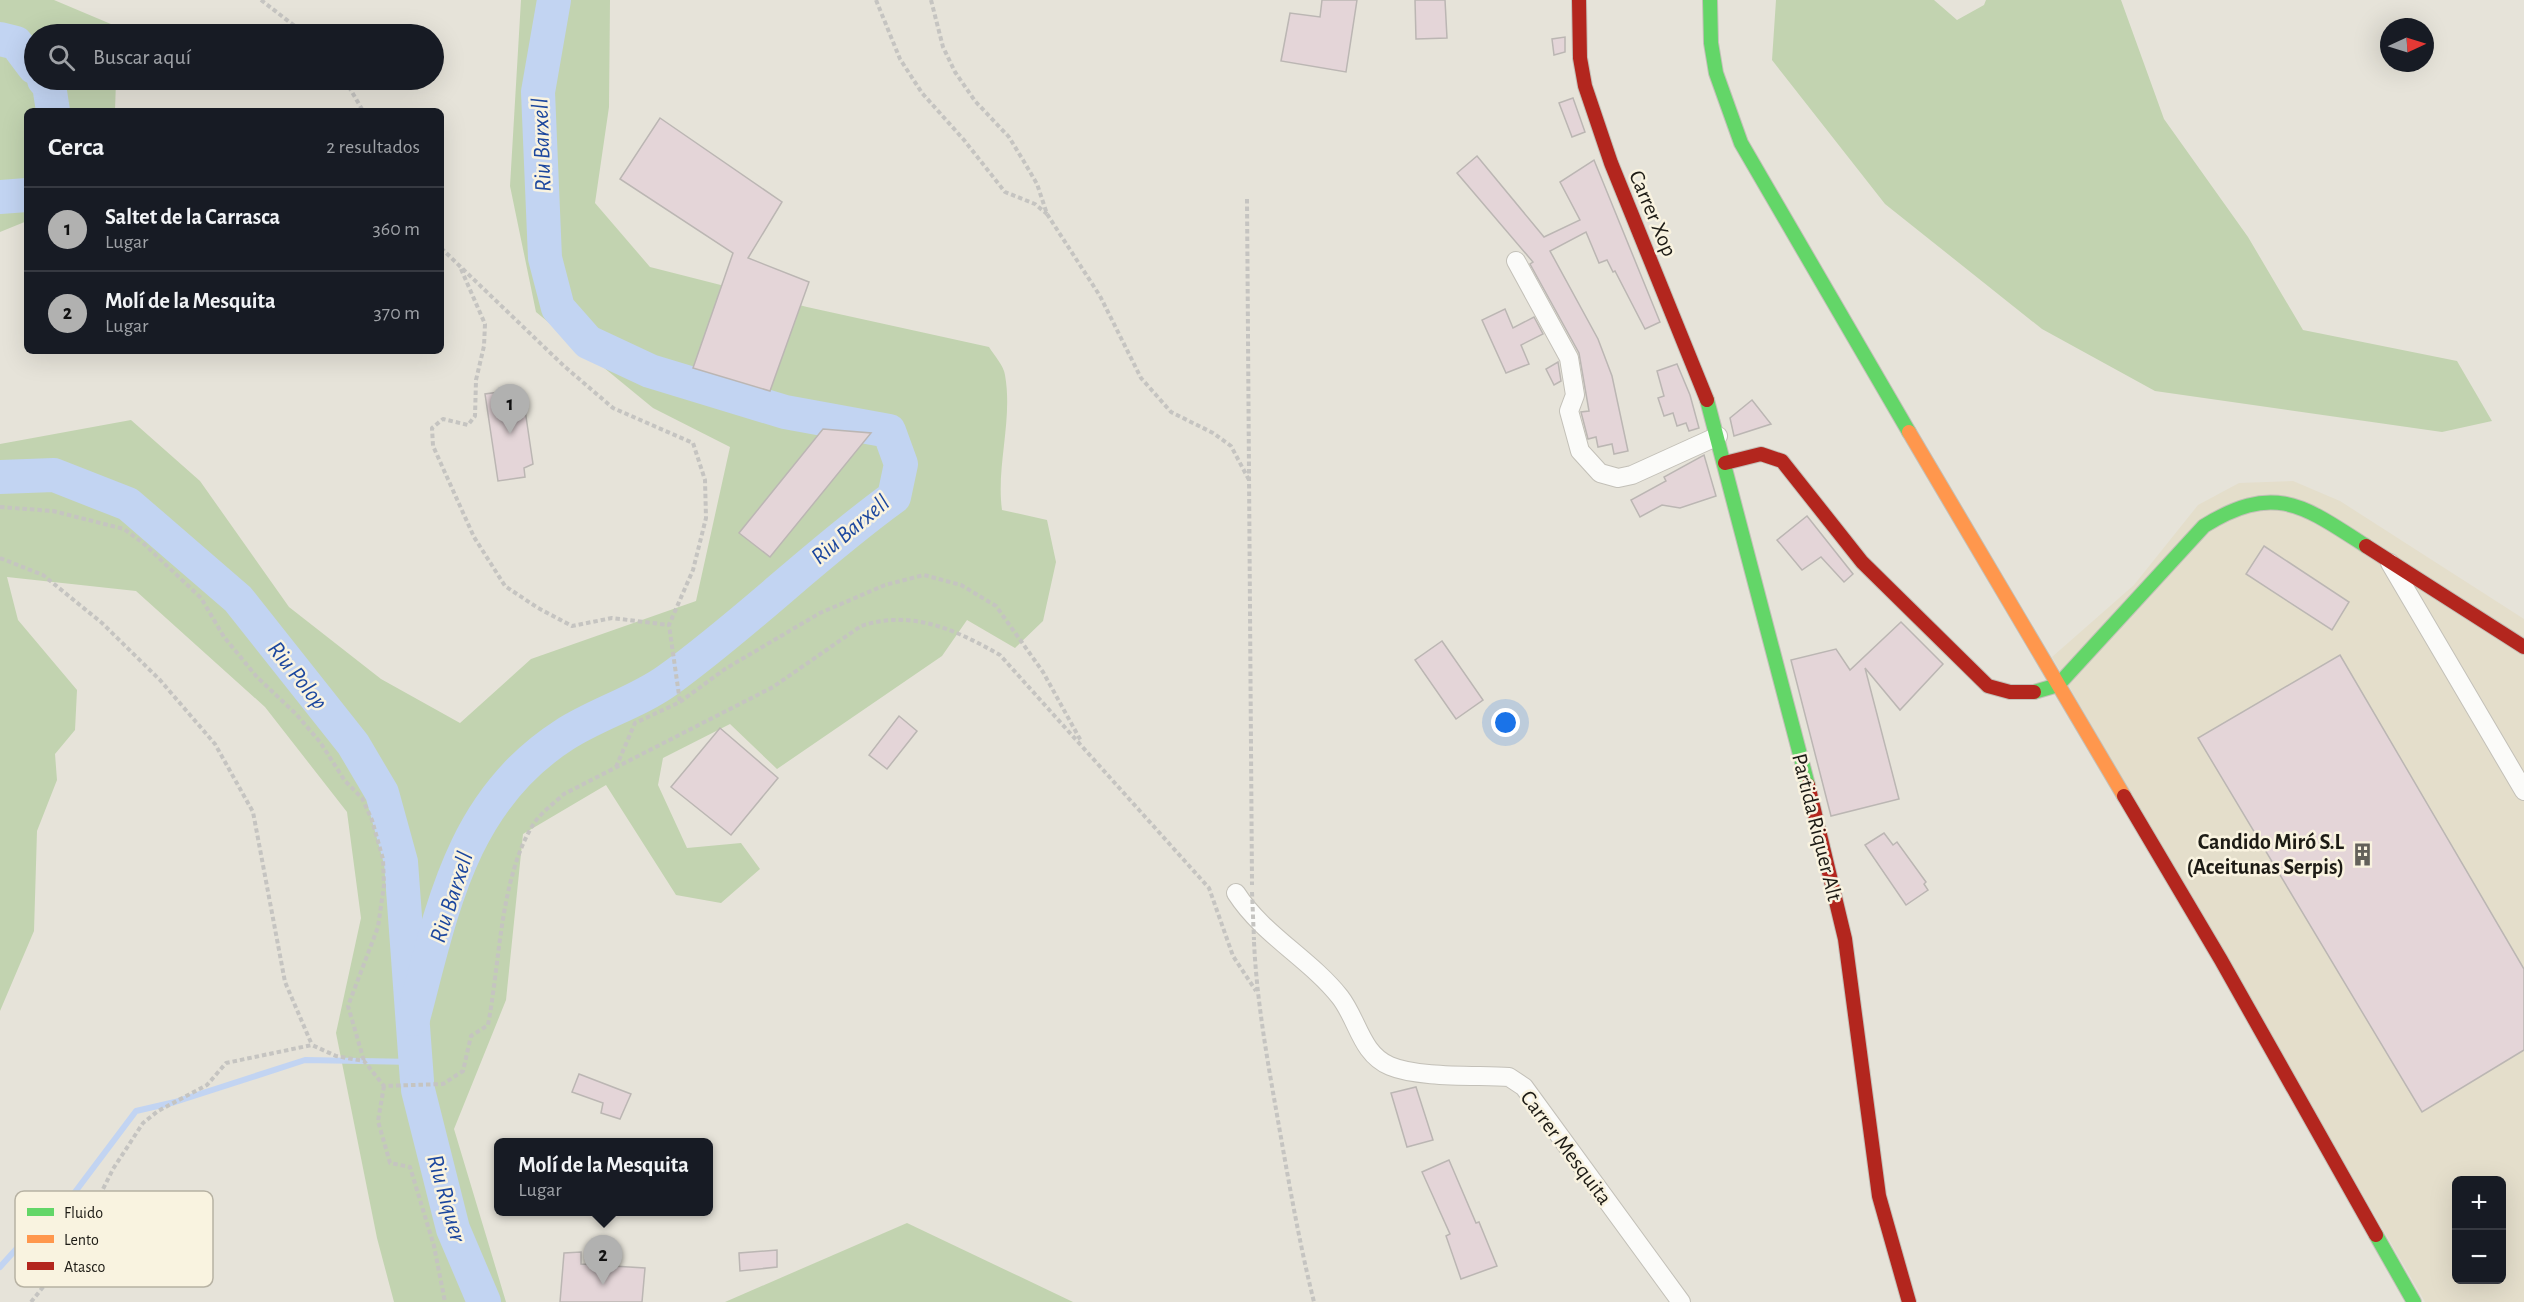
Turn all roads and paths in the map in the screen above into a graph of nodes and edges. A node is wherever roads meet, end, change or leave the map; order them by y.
1 (261, 0) edge
2 (876, 0) edge
3 (930, 0) edge
4 (1579, 0) edge
5 (1710, 0) edge
6 (291, 24) edge
7 (351, 90) edge
8 (361, 108) edge
9 (1247, 199) dead end
10 (1047, 214) junction
11 (444, 251) edge
12 (1516, 261) dead end
13 (460, 266) junction
14 (1718, 436) junction
15 (1725, 463) junction
16 (1249, 482) junction
17 (0, 507) edge
18 (0, 558) edge
19 (2388, 560) junction
20 (669, 625) junction
21 (2524, 647) edge
22 (2058, 685) junction
23 (680, 702) junction
24 (1084, 747) junction
25 (616, 768) junction
26 (2524, 791) edge
27 (1244, 893) junction
28 (1256, 990) junction
29 (312, 1045) junction
30 (364, 1061) junction
31 (384, 1086) junction
32 (102, 1191) edge
33 (43, 1287) edge
34 (2411, 1301) edge
35 (31, 1302) edge
36 (445, 1302) edge
37 (1314, 1302) edge
38 (1681, 1302) edge
39 (1910, 1302) edge

1 - 6 path
2 - 10 path
3 - 10 path
4 - 14 street, Carrer Xop
5 - 22 street
7 - 8 path
9 - 16 path
10 - 16 path
11 - 13 path
12 - 14 street
13 - 20 path
13 - 20 path
14 - 15 street, Partida Riquer Alt
15 - 22 street
15 - 39 street, Partida Riquer Alt
16 - 27 path
17 - 30 path
18 - 29 path
19 - 21 street
19 - 22 street
19 - 26 street
20 - 23 path
22 - 34 street
23 - 24 path
23 - 25 path
24 - 25 path
24 - 28 path
25 - 31 path
27 - 28 path, bridge
27 - 38 street, Carrer Mesquita
28 - 37 path
29 - 30 path
29 - 32 path
30 - 31 path
31 - 36 path
33 - 35 path

